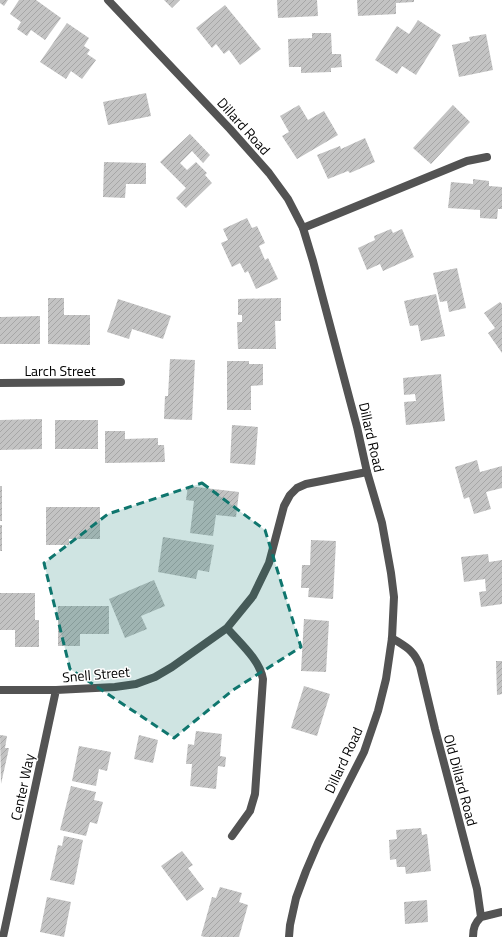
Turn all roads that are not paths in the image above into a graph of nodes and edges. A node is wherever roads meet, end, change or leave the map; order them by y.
1 (108, 0) edge
2 (487, 157) dead end
3 (303, 228) junction
4 (121, 382) dead end
5 (0, 383) edge
6 (367, 472) junction
7 (227, 628) junction
8 (392, 638) junction
9 (0, 690) edge
10 (56, 690) junction
11 (232, 836) dead end
12 (502, 912) edge
13 (481, 917) junction
14 (3, 937) edge
15 (288, 937) edge
16 (473, 937) edge

1 - 3 street, Dillard Road
2 - 3 street
3 - 6 street, Dillard Road
4 - 5 street, Larch Street
6 - 7 street, Snell Street
6 - 8 street, Dillard Road
7 - 10 street, Snell Street
7 - 11 street
8 - 13 street, Old Dillard Road
8 - 15 street, Dillard Road
9 - 10 street, Snell Street
10 - 14 street, Center Way
12 - 13 street
13 - 16 street

